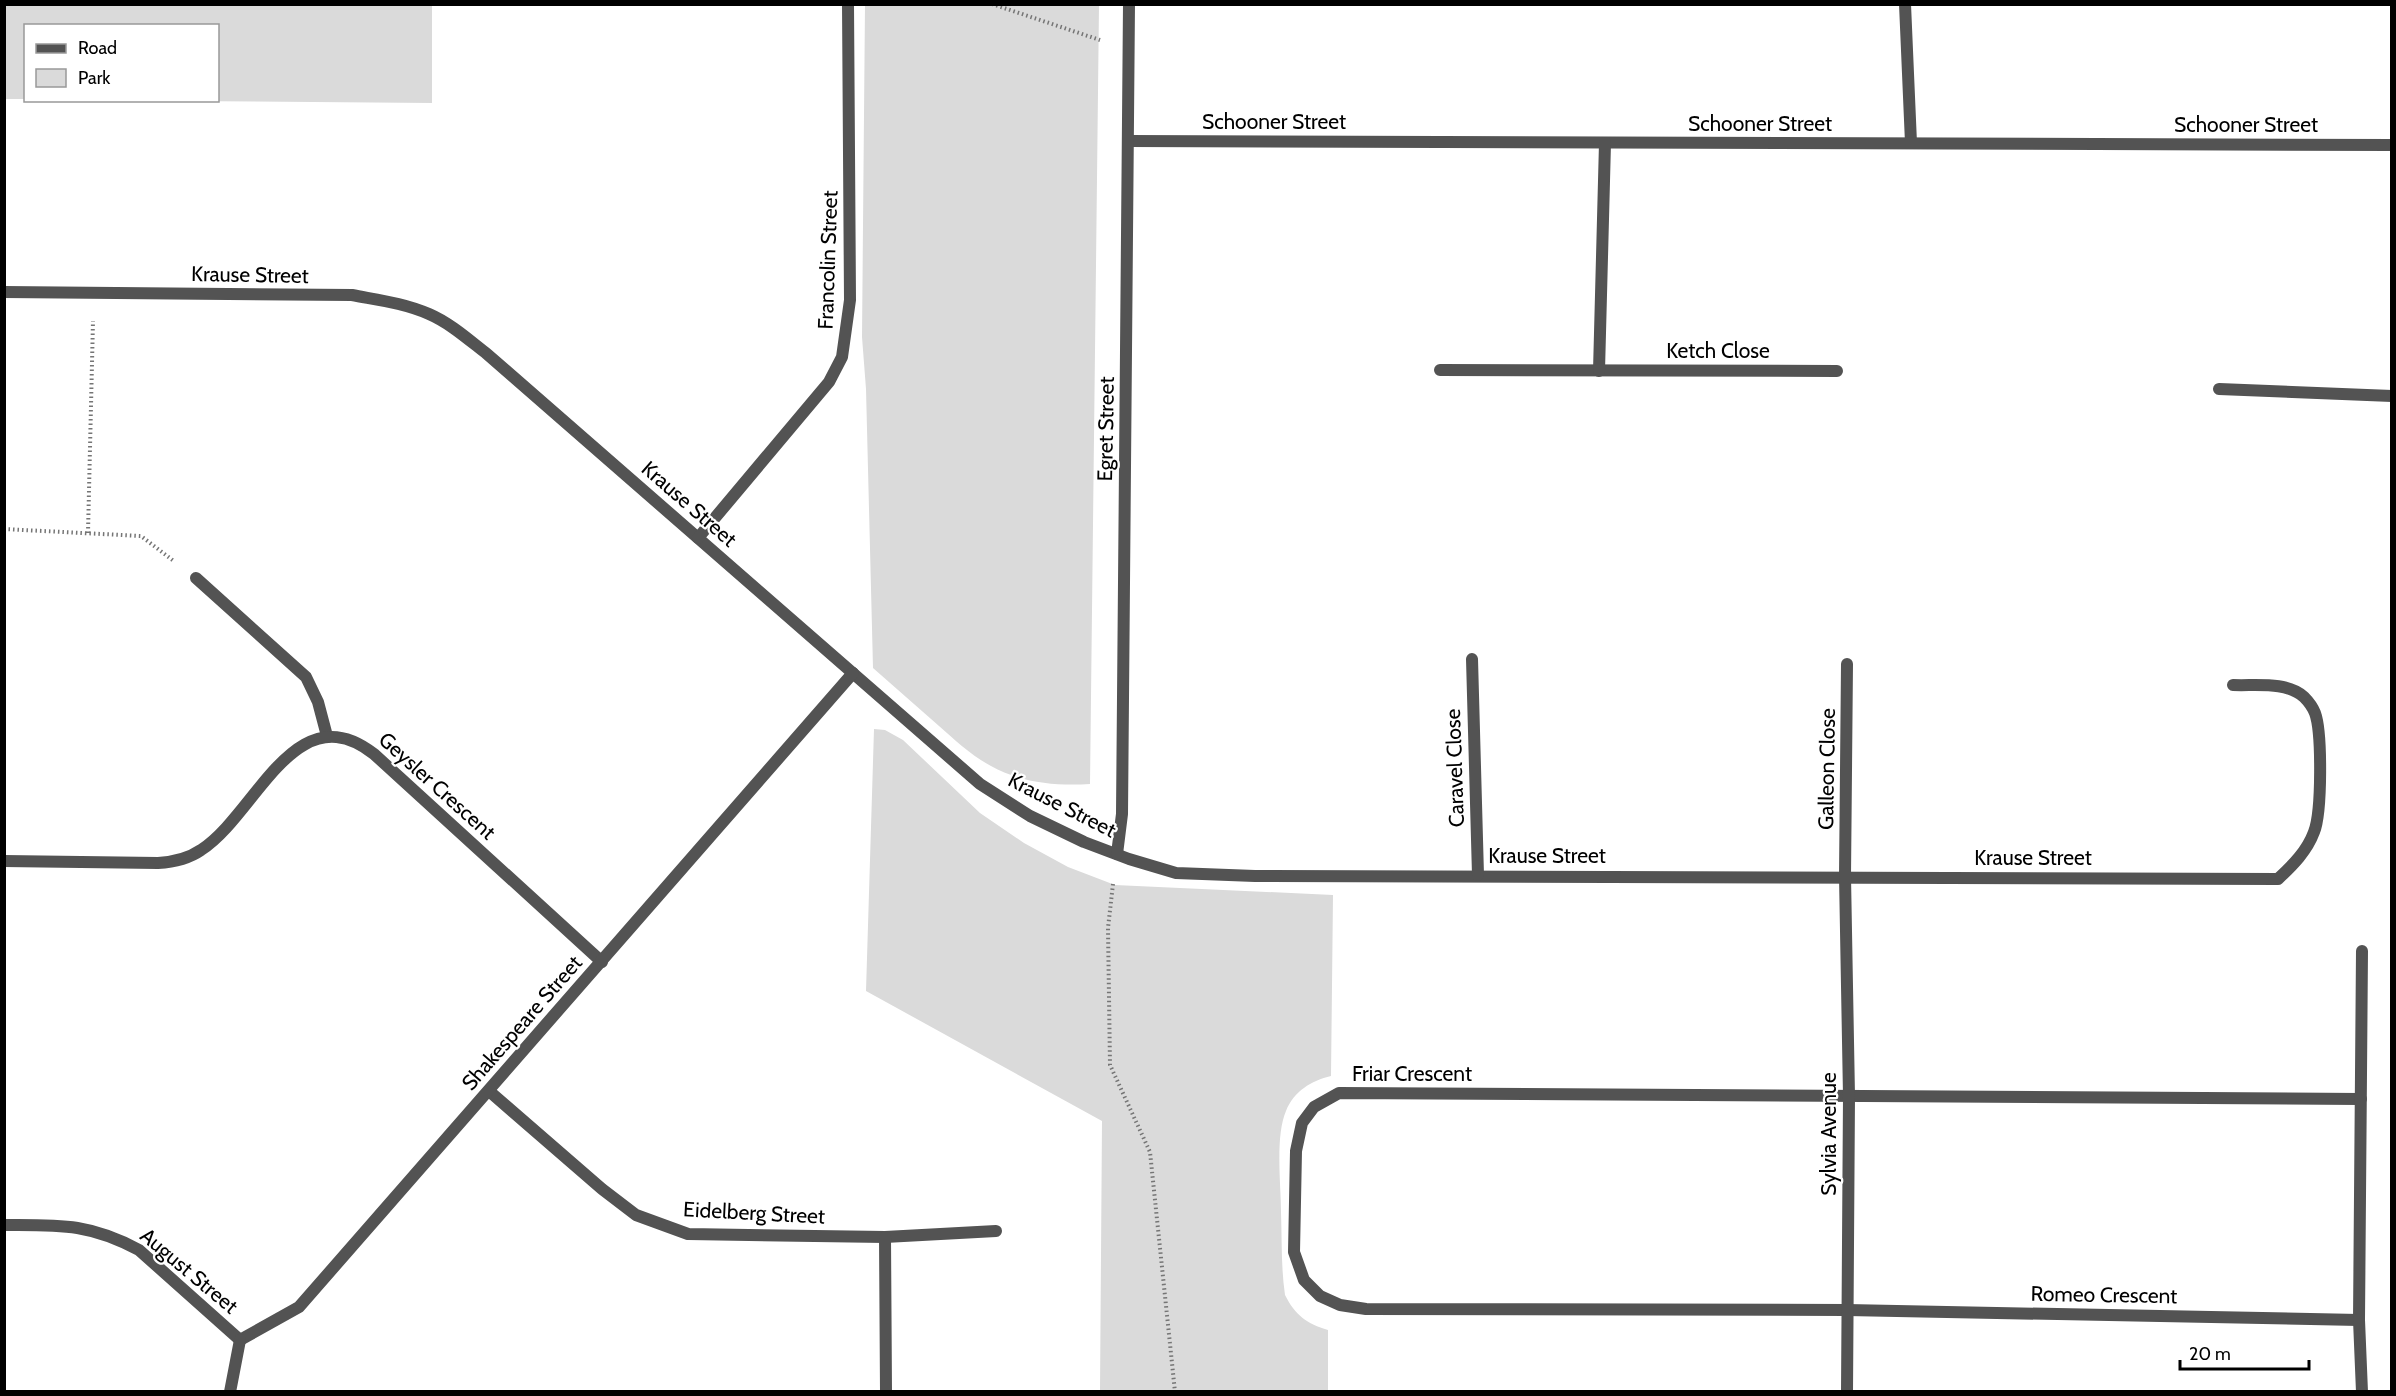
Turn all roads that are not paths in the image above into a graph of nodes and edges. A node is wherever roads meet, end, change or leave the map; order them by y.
1 (848, 4) edge
2 (1129, 4) edge
3 (1905, 4) edge
4 (1128, 141) junction
5 (1605, 143) junction
6 (1911, 143) junction
7 (2391, 145) edge
8 (4, 292) edge
9 (1440, 370) dead end
10 (1599, 371) junction
11 (1837, 371) dead end
12 (2219, 389) dead end
13 (2391, 396) edge
14 (698, 538) junction
15 (196, 578) road end
16 (1472, 659) dead end
17 (1847, 664) dead end
18 (853, 673) junction
19 (2233, 685) dead end
20 (327, 736) junction
21 (1117, 854) junction
22 (4, 861) edge
23 (1478, 875) junction
24 (1845, 876) junction
25 (2362, 951) dead end
26 (602, 962) junction
27 (489, 1091) junction
28 (1850, 1096) junction
29 (2361, 1099) junction
30 (4, 1225) edge
31 (996, 1231) dead end
32 (885, 1237) junction
33 (1847, 1310) junction
34 (2359, 1320) junction
35 (240, 1340) junction
36 (886, 1391) edge
37 (230, 1392) edge
38 (1847, 1392) edge
39 (2362, 1392) edge

1 - 14 street, Francolin Street
2 - 4 street, Egret Street
3 - 6 street
4 - 5 street, Schooner Street
4 - 21 street, Egret Street
5 - 6 street, Schooner Street
5 - 10 street
6 - 7 street, Schooner Street
8 - 14 street, Krause Street
9 - 10 street, Ketch Close
10 - 11 street, Ketch Close
12 - 13 street
14 - 18 street, Krause Street
15 - 20 street
16 - 23 street, Caravel Close
17 - 24 street, Galleon Close
18 - 21 street, Krause Street
18 - 26 street, Shakespeare Street
19 - 24 street, Krause Street
20 - 22 street
20 - 26 street, Geysler Crescent
21 - 23 street, Krause Street
23 - 24 street, Krause Street
24 - 28 street, Sylvia Avenue
25 - 29 street
26 - 27 street, Shakespeare Street
27 - 32 street, Eidelberg Street
27 - 35 street, Shakespeare Street
28 - 29 street
28 - 33 street, Sylvia Avenue
28 - 33 street, Friar Crescent
29 - 34 street
30 - 35 street, August Street
31 - 32 street, Eidelberg Street
32 - 36 street
33 - 34 street, Romeo Crescent
33 - 38 street, Sylvia Avenue
34 - 39 street
35 - 37 street

